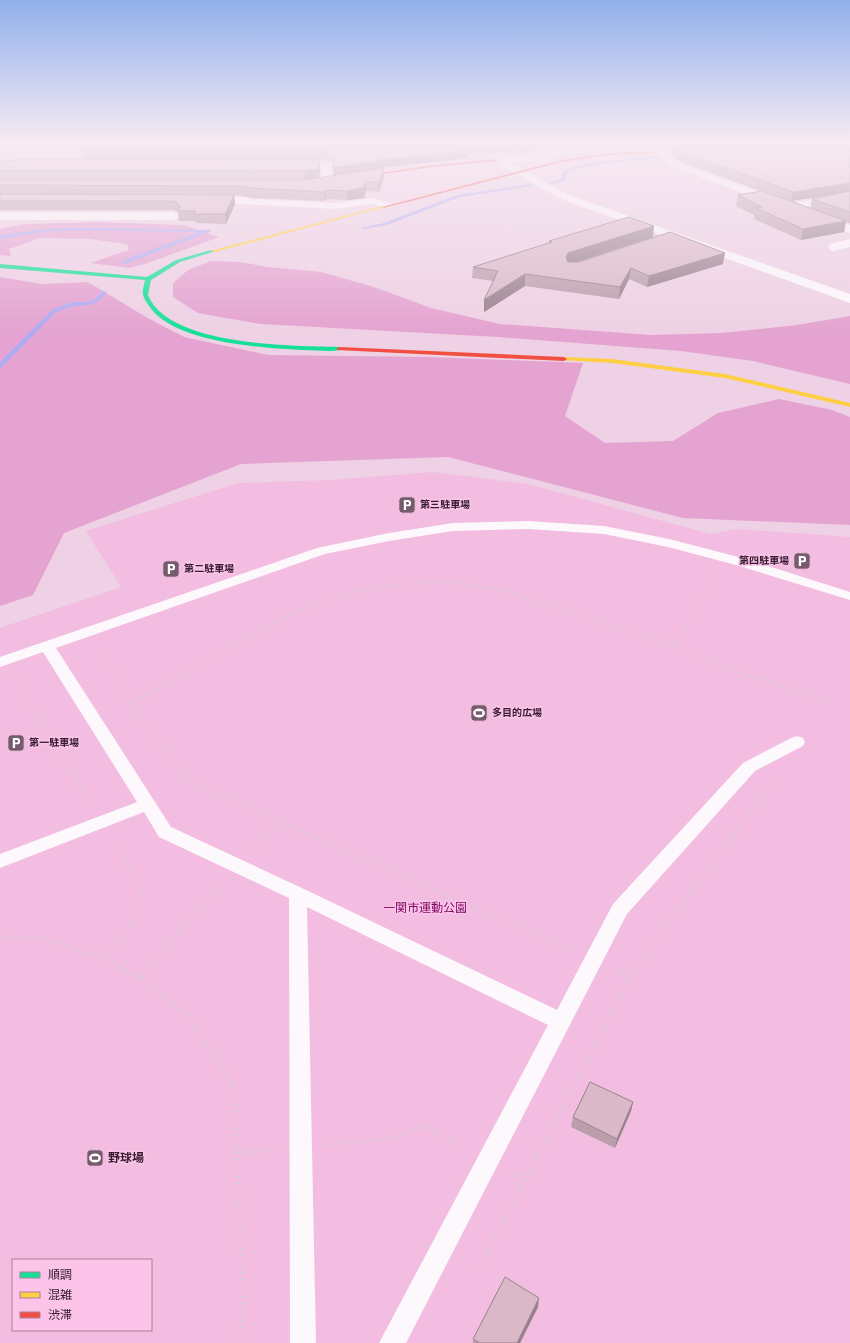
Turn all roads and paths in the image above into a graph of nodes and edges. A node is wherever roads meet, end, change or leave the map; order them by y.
1 (81, 207) edge
2 (381, 207) edge
3 (592, 207) edge
4 (790, 207) edge
5 (0, 216) edge
6 (75, 216) junction
7 (173, 216) dead end
8 (848, 228) edge
9 (675, 236) junction
10 (653, 243) edge
11 (850, 243) edge
12 (834, 247) dead end
13 (0, 266) edge
14 (148, 279) junction
15 (847, 296) edge
16 (850, 404) edge
17 (717, 571) dead end
18 (850, 596) edge
19 (98, 644) dead end
20 (47, 646) junction
21 (673, 646) junction
22 (0, 662) edge
23 (131, 704) junction
24 (830, 704) dead end
25 (797, 742) dead end
26 (776, 776) dead end
27 (148, 804) junction
28 (280, 821) junction
29 (0, 862) edge
30 (239, 866) junction
31 (298, 894) junction
32 (0, 937) edge
33 (593, 960) junction
34 (139, 977) junction
35 (631, 977) junction
36 (560, 1021) junction
37 (301, 1147) junction
38 (237, 1153) junction
39 (487, 1160) junction
40 (524, 1180) junction
41 (480, 1266) dead end
42 (240, 1343) edge
43 (303, 1343) edge
44 (392, 1343) edge

1 - 6 street
2 - 14 street
3 - 9 street
4 - 8 street
5 - 6 street
6 - 7 street
9 - 10 street
9 - 15 street
11 - 12 street
13 - 14 street
14 - 16 street
17 - 21 path
18 - 20 lane
19 - 23 path
20 - 22 lane
20 - 27 lane
21 - 23 path
21 - 24 path
23 - 28 path
25 - 33 lane
26 - 35 path
27 - 29 lane
27 - 30 lane
28 - 30 path
28 - 33 path
30 - 31 lane
30 - 34 path
31 - 36 lane
31 - 37 lane
32 - 34 path
33 - 35 path
33 - 36 lane
34 - 38 path
35 - 40 path
36 - 39 lane
37 - 38 path
37 - 39 path
37 - 43 lane
38 - 42 path
39 - 40 path
39 - 44 lane
40 - 41 path

